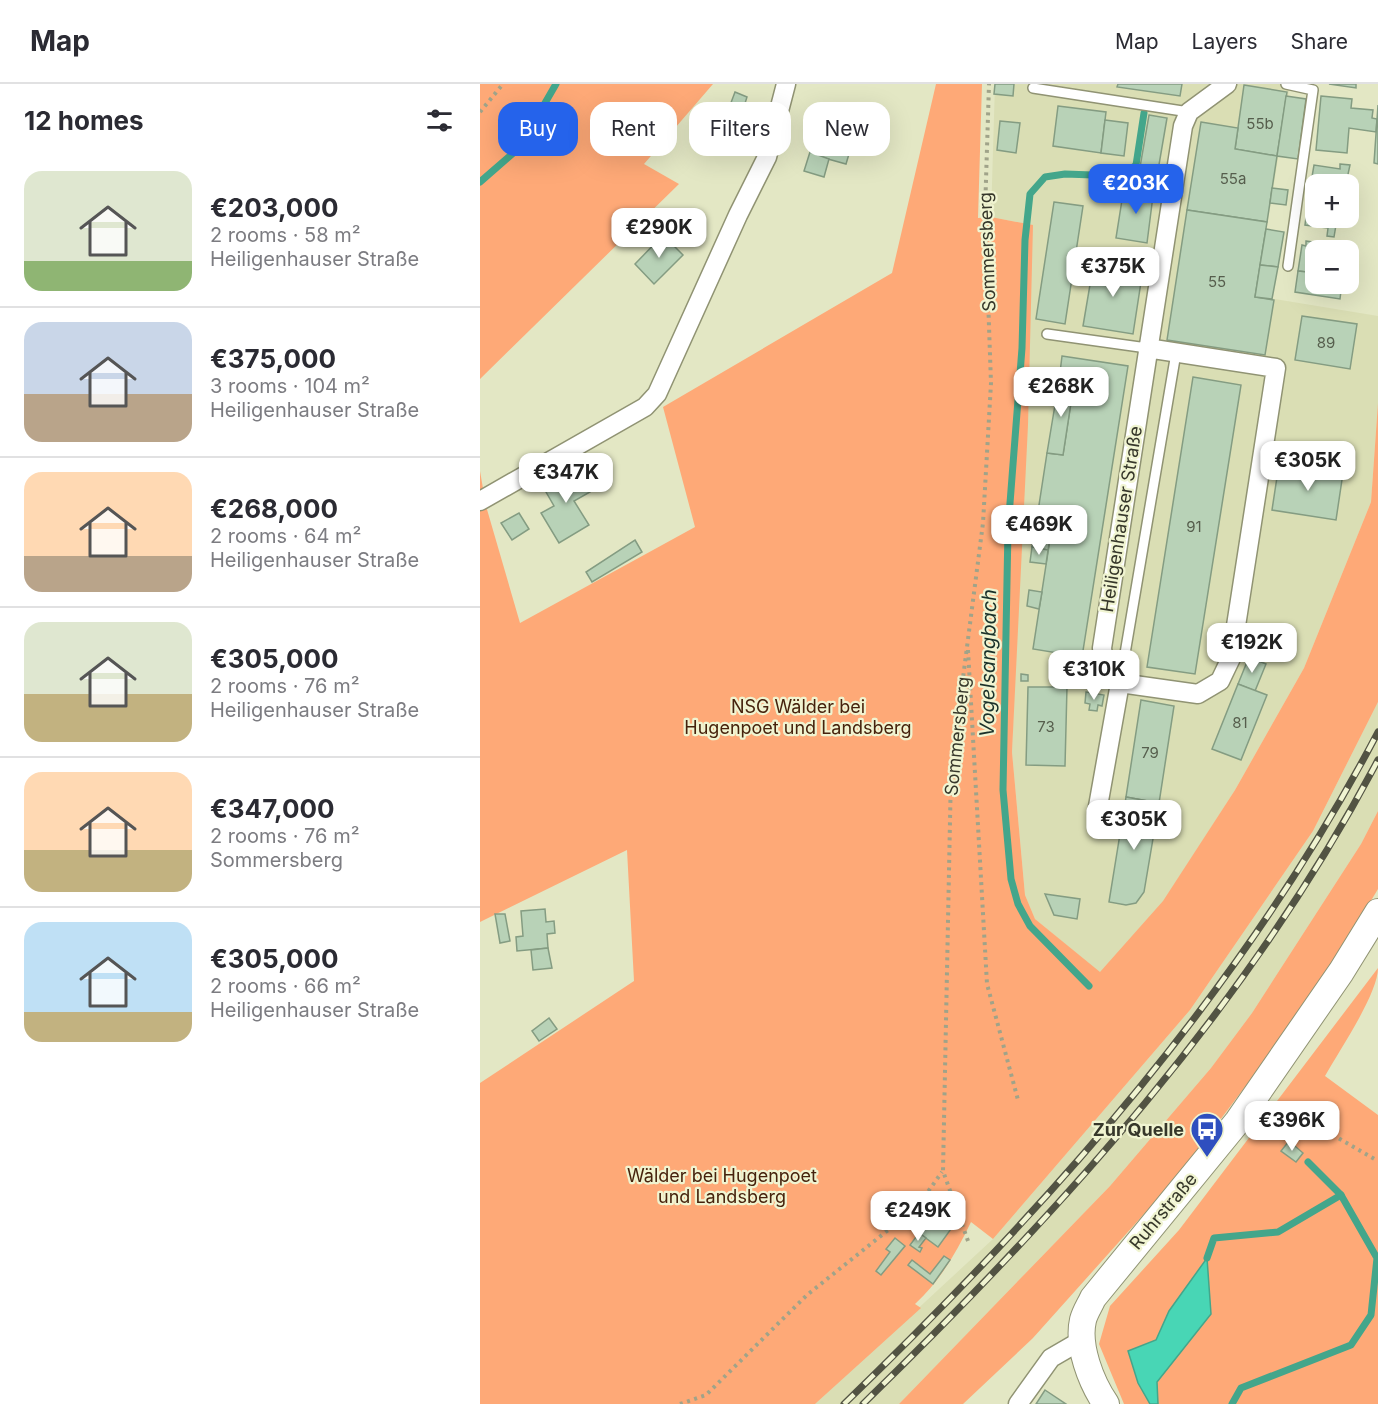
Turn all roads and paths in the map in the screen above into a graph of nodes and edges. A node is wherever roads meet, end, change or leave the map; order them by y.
1 (503, 84) edge
2 (786, 84) edge
3 (989, 84) edge
4 (1227, 84) edge
5 (1286, 84) edge
6 (1033, 88) dead end
7 (480, 112) edge
8 (1190, 112) junction
9 (1288, 266) dead end
10 (1047, 334) dead end
11 (1147, 348) junction
12 (1176, 353) junction
13 (480, 501) edge
14 (967, 640) junction
15 (1120, 683) junction
16 (1097, 812) dead end
17 (1378, 912) edge
18 (1018, 1100) dead end
19 (1300, 1116) dead end
20 (1378, 1161) edge
21 (943, 1171) junction
22 (968, 1241) dead end
23 (1082, 1341) junction
24 (680, 1404) edge
25 (1018, 1404) edge
26 (1106, 1404) edge

1 - 7 path
2 - 13 street
3 - 14 path, Sommersberg
4 - 8 street
5 - 9 lane
6 - 8 lane
8 - 11 street, Heiligenhauser Straße
10 - 11 lane
11 - 12 street
11 - 15 street, Heiligenhauser Straße
12 - 15 lane
12 - 15 street
14 - 18 path
14 - 21 path, Sommersberg
15 - 16 street
17 - 23 main road, Ruhrstraße
19 - 20 path
21 - 22 path, Sommersberg
21 - 24 path
23 - 25 street
23 - 26 main road, Ruhrstraße

